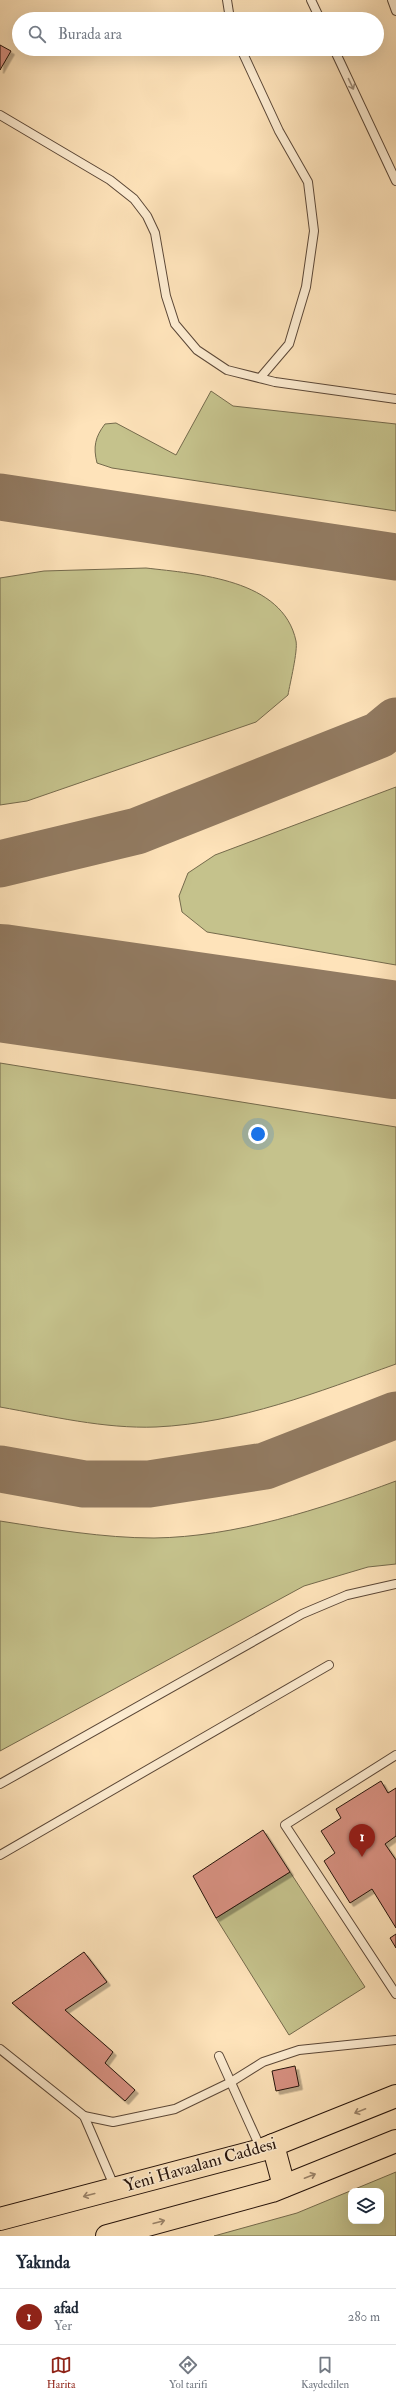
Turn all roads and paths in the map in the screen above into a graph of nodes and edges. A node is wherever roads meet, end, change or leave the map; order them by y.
1 (227, 0) edge
2 (311, 0) edge
3 (392, 0) edge
4 (396, 11) edge
5 (229, 12) edge
6 (317, 12) edge
7 (244, 56) edge
8 (337, 56) edge
9 (0, 115) edge
10 (396, 181) edge
11 (260, 378) junction
12 (396, 399) edge
13 (396, 1584) edge
14 (329, 1665) dead end
15 (396, 1755) edge
16 (0, 1784) edge
17 (0, 1855) edge
18 (396, 1994) edge
19 (396, 2040) edge
20 (0, 2049) edge
21 (220, 2056) dead end
22 (231, 2082) junction
23 (396, 2096) edge
24 (84, 2116) junction
25 (396, 2141) edge
26 (267, 2148) junction
27 (284, 2186) junction
28 (115, 2188) junction
29 (0, 2219) edge
30 (107, 2236) edge

1 - 5 lane
2 - 6 lane
3 - 4 lane
7 - 11 lane
8 -> 10 lane
9 - 11 lane
11 - 12 lane
13 - 16 lane
14 - 17 lane
15 - 18 lane
19 - 22 lane
20 - 24 lane
21 - 22 lane
22 - 24 lane
22 - 26 lane
23 -> 26 main road, Yeni Havaalanı Caddesi
24 - 28 lane
27 -> 25 main road
26 - 27 main road
26 - 28 main road, Yeni Havaalanı Caddesi
30 -> 27 main road
28 -> 29 main road, Yeni Havaalanı Caddesi

